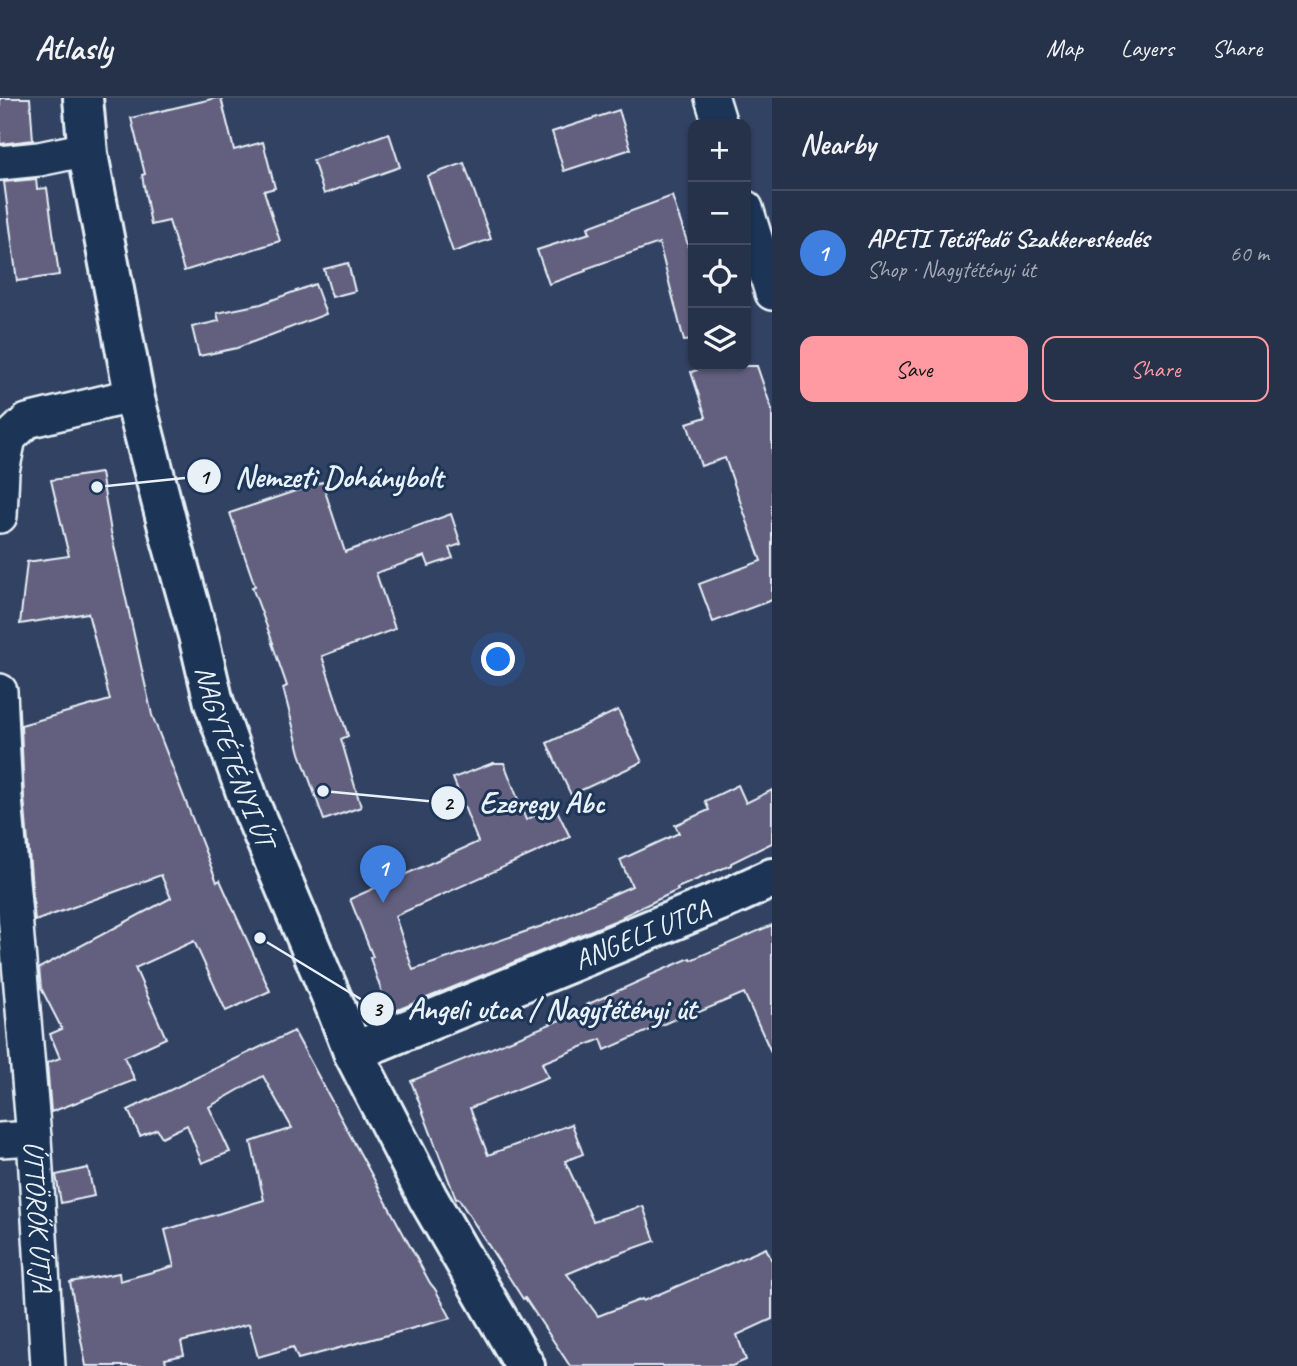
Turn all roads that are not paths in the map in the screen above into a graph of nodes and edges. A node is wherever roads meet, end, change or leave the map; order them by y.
1 (83, 98) edge
2 (712, 98) edge
3 (718, 119) edge
4 (88, 154) junction
5 (0, 163) edge
6 (751, 224) edge
7 (772, 293) edge
8 (135, 399) junction
9 (0, 516) edge
10 (0, 691) edge
11 (772, 878) edge
12 (353, 1052) junction
13 (34, 1138) junction
14 (0, 1140) edge
15 (48, 1366) edge
16 (525, 1366) edge

1 - 4 main road, NAGYTÉTÉNYI ÚT
2 - 3 street
4 - 5 street
4 - 8 main road, NAGYTÉTÉNYI ÚT
6 - 7 street
8 - 9 street
8 - 12 main road, NAGYTÉTÉNYI ÚT
10 - 13 street, ÚTTÖRŐK ÚTJA
11 - 12 main road, ANGELI UTCA
12 - 16 main road, NAGYTÉTÉNYI ÚT
13 - 14 street
13 - 15 street, ÚTTÖRŐK ÚTJA

